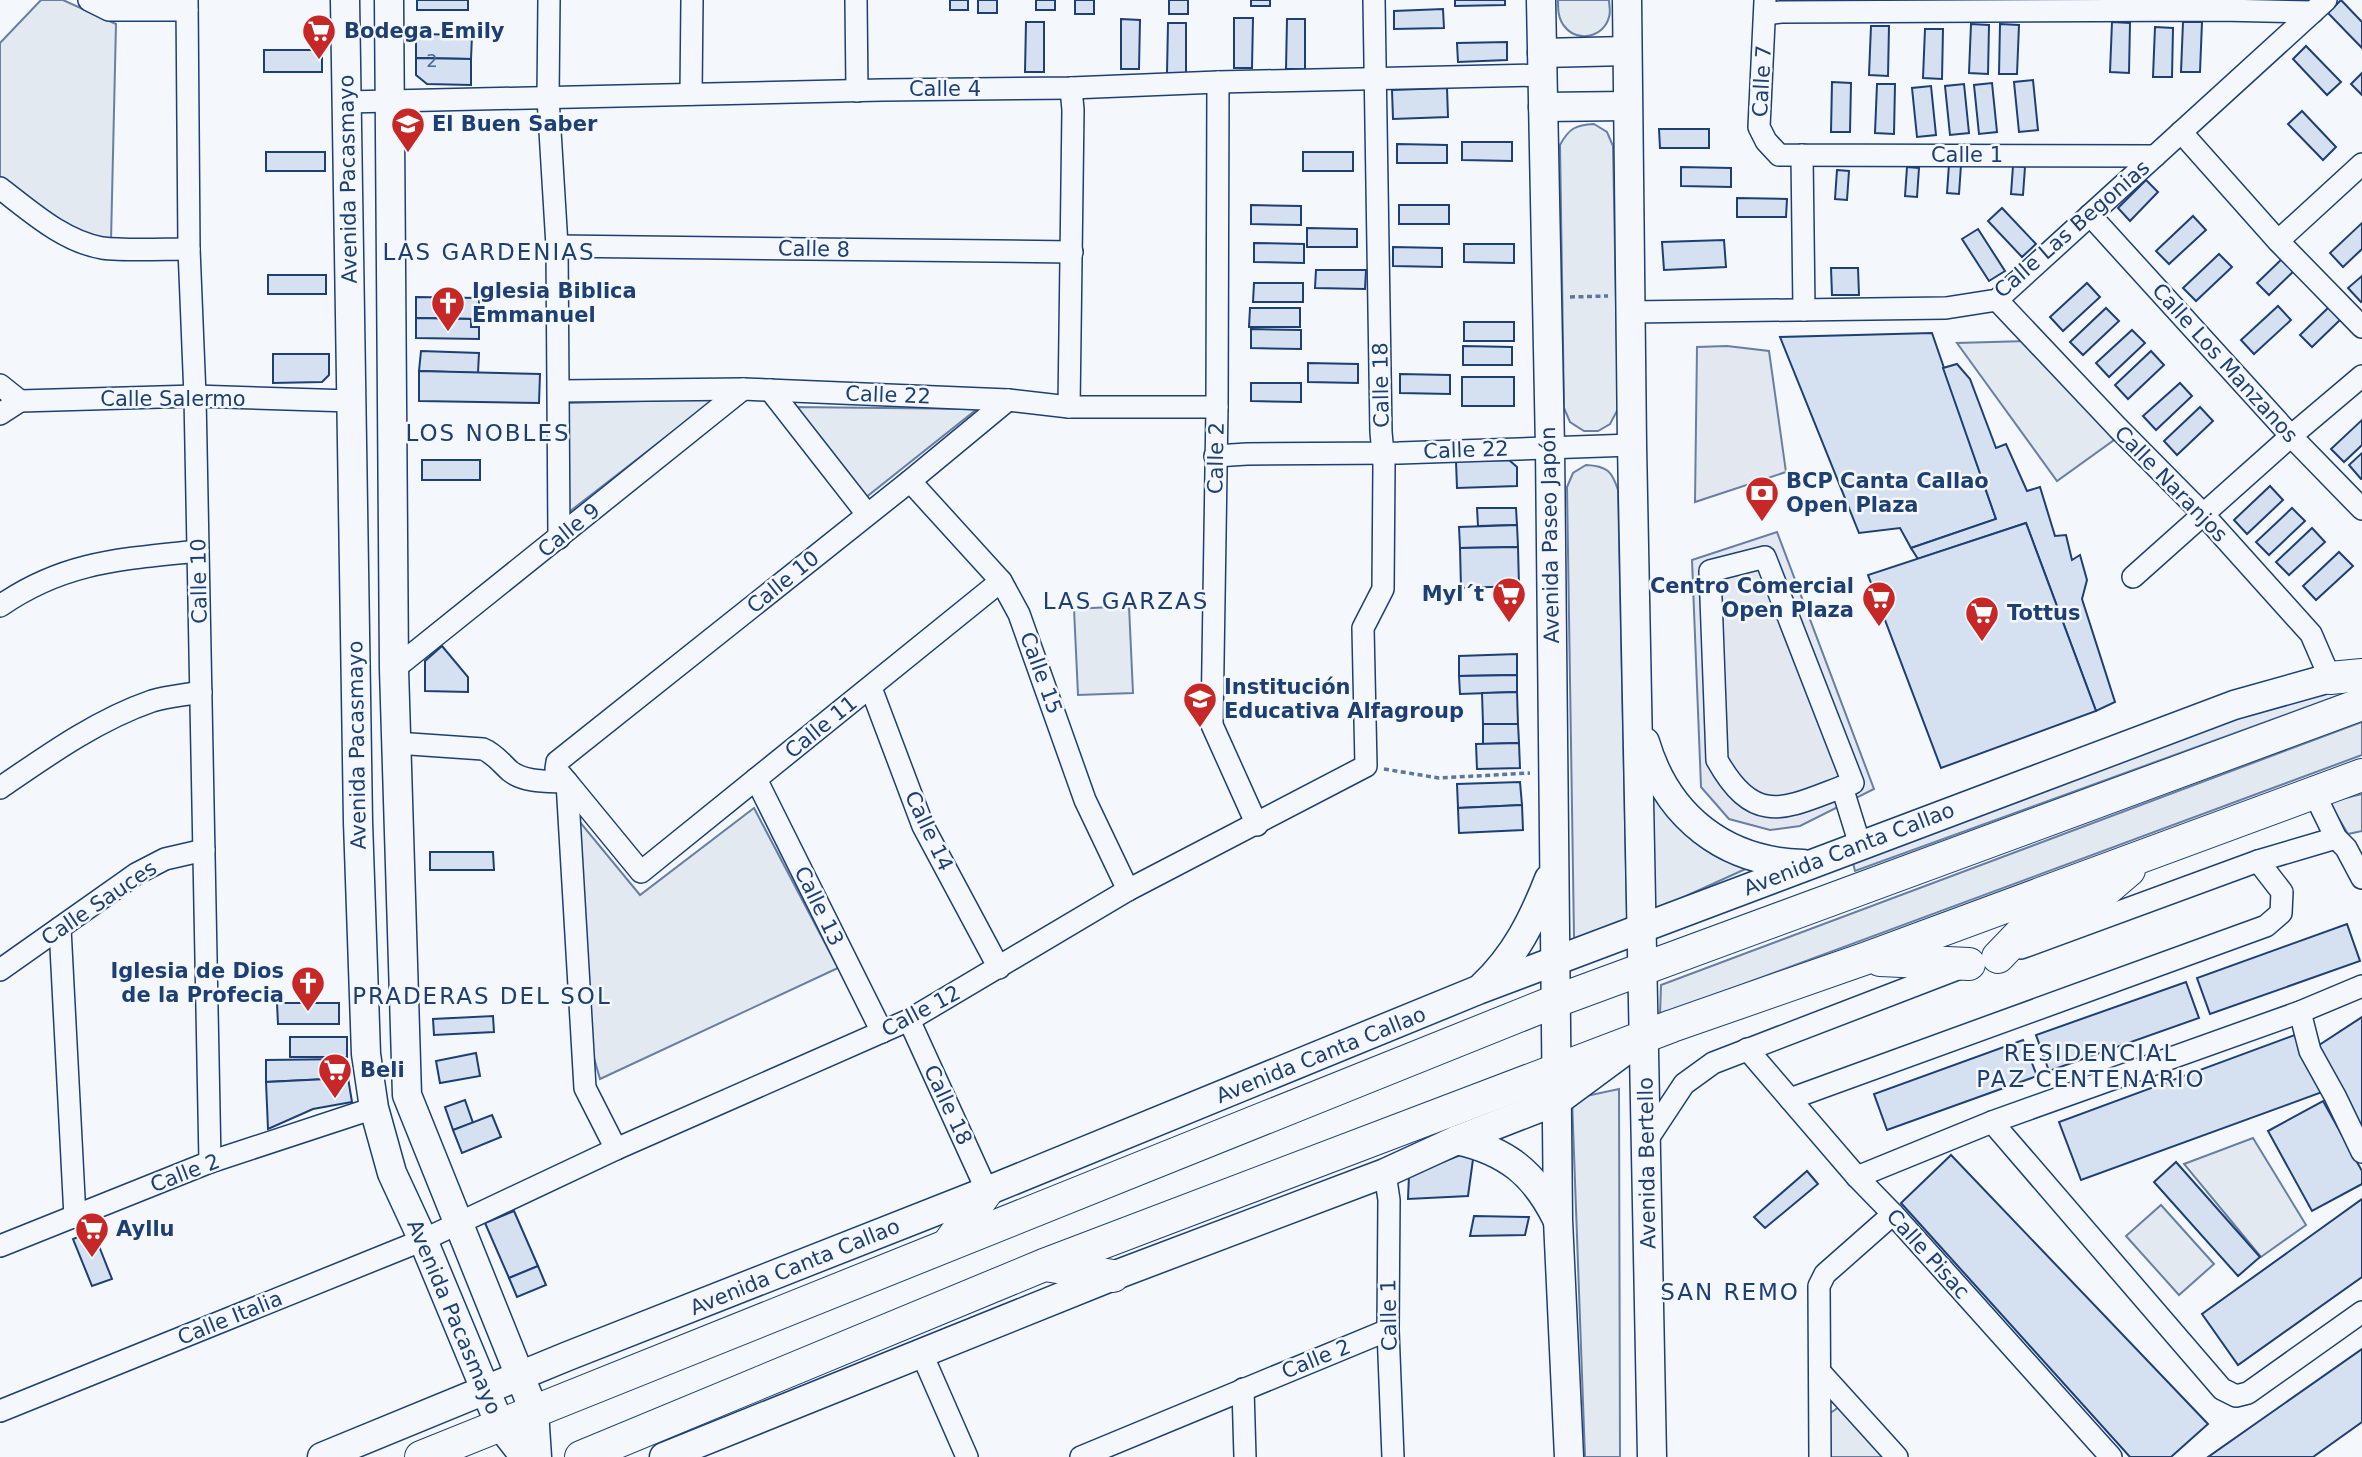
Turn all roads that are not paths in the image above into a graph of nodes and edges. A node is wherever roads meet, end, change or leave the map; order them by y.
1 (89, 0) edge
2 (345, 0) edge
3 (389, 0) edge
4 (549, 0) edge
5 (692, 0) edge
6 (856, 0) edge
7 (1374, 0) edge
8 (1541, 0) edge
9 (1627, 0) edge
10 (187, 5) edge
11 (2319, 6) edge
12 (1765, 7) edge
13 (1627, 51) junction
14 (1542, 64) junction
15 (1376, 78) junction
16 (1218, 82) junction
17 (1071, 88) junction
18 (857, 90) junction
19 (691, 94) junction
20 (548, 98) junction
21 (392, 101) junction
22 (347, 102) junction
23 (1627, 106) junction
24 (1543, 107) junction
25 (2181, 132) junction
26 (1779, 155) joint
27 (1802, 155) junction
28 (2155, 156) junction
29 (2362, 164) edge
30 (0, 188) edge
31 (2090, 215) junction
32 (2278, 241) junction
33 (557, 246) junction
34 (189, 249) junction
35 (1072, 252) junction
36 (1997, 300) junction
37 (1630, 304) junction
38 (1804, 310) junction
39 (2362, 327) edge
40 (2362, 376) edge
41 (0, 385) edge
42 (743, 389) junction
43 (770, 390) junction
44 (559, 391) junction
45 (195, 397) junction
46 (1008, 400) junction
47 (20, 401) junction
48 (351, 401) junction
49 (1069, 407) junction
50 (1217, 407) junction
51 (0, 414) edge
52 (2291, 436) junction
53 (1632, 445) junction
54 (1550, 448) junction
55 (1383, 452) junction
56 (1216, 456) junction
57 (910, 481) junction
58 (2362, 509) edge
59 (867, 514) junction
60 (2203, 514) junction
61 (559, 538) junction
62 (198, 551) junction
63 (2133, 577) dead end
64 (1001, 582) junction
65 (0, 606) edge
66 (394, 669) junction
67 (2362, 675) edge
68 (2330, 678) junction
69 (871, 688) junction
70 (201, 692) junction
71 (2362, 704) edge
72 (1638, 718) junction
73 (396, 743) junction
74 (1366, 766) joint
75 (2362, 775) edge
76 (756, 779) junction
77 (567, 782) junction
78 (1842, 787) junction
79 (0, 788) edge
80 (2314, 793) junction
81 (1257, 825) junction
82 (2348, 843) edge
83 (1860, 845) junction
84 (204, 849) junction
85 (2144, 857) junction
86 (2258, 861) junction
87 (1809, 864) junction
88 (1554, 867) junction
89 (2362, 878) edge
90 (1128, 890) junction
91 (60, 928) junction
92 (1642, 929) junction
93 (1864, 959) junction
94 (1556, 961) junction
95 (1665, 961) junction
96 (1983, 961) junction
97 (999, 968) junction
98 (0, 971) edge
99 (2362, 986) edge
100 (1478, 990) junction
101 (1556, 1001) junction
102 (2300, 1012) junction
103 (909, 1020) junction
104 (1658, 1031) junction
105 (882, 1032) junction
106 (1747, 1049) junction
107 (1557, 1085) junction
108 (1790, 1099) junction
109 (373, 1108) junction
110 (1992, 1122) junction
111 (1457, 1140) junction
112 (1647, 1140) junction
113 (616, 1149) junction
114 (2362, 1152) edge
115 (210, 1162) junction
116 (1385, 1173) junction
117 (1857, 1177) junction
118 (987, 1191) junction
119 (1893, 1214) junction
120 (75, 1217) junction
121 (1558, 1220) junction
122 (458, 1223) junction
123 (423, 1240) junction
124 (948, 1243) junction
125 (0, 1246) edge
126 (1044, 1265) junction
127 (1114, 1276) junction
128 (2362, 1312) edge
129 (499, 1325) junction
130 (1388, 1330) junction
131 (466, 1342) junction
132 (921, 1352) junction
133 (1821, 1372) junction
134 (520, 1376) junction
135 (1243, 1389) junction
136 (485, 1390) junction
137 (0, 1411) edge
138 (534, 1411) junction
139 (500, 1425) junction
140 (322, 1457) edge
141 (421, 1457) edge
142 (525, 1457) edge
143 (537, 1457) edge
144 (581, 1457) edge
145 (664, 1457) edge
146 (967, 1457) edge
147 (1081, 1457) edge
148 (1245, 1457) edge
149 (1393, 1457) edge
150 (1569, 1457) edge
151 (1652, 1457) edge
152 (1820, 1457) edge
153 (1897, 1457) edge
154 (2111, 1457) edge

1 - 10 street
2 - 22 main road, Avenida Pacasmayo
3 - 21 main road, Avenida Pacasmayo
4 - 20 street
5 - 19 street
6 - 18 street
7 - 15 street, Calle 18
8 - 14 main road, Avenida Paseo Japón
9 - 13 main road
10 - 34 street, Calle 10
11 - 12 street
11 - 25 street, Calle Las Begonias
12 - 26 street, Calle 7
13 - 14 main road
13 - 23 main road
14 - 15 street, Calle 4
14 - 24 main road, Avenida Paseo Japón
15 - 16 street, Calle 4
15 - 55 street, Calle 18
16 - 17 street, Calle 4
16 - 50 street, Calle 2
17 - 18 street, Calle 4
17 - 35 street
18 - 19 street, Calle 4
19 - 20 street, Calle 4
20 - 21 street, Calle 4
20 - 33 street
21 - 22 street, Calle 4
21 - 66 main road, Avenida Pacasmayo
22 - 48 main road, Avenida Pacasmayo
23 - 24 main road
23 - 37 main road
24 - 54 main road, Avenida Paseo Japón
25 - 28 street, Calle Las Begonias
25 - 32 street
26 - 27 street, Calle 1
27 - 28 street, Calle 1
27 - 38 street
28 - 31 street, Calle Las Begonias
29 - 32 street
30 - 34 street
31 - 36 street, Calle Las Begonias
31 - 52 street, Calle Los Manzanos
32 - 39 street
33 - 35 street, Calle 8
33 - 44 street
34 - 45 street, Calle 10
35 - 49 street
36 - 38 street, Calle Las Begonias
36 - 60 street, Calle Naranjos
37 - 38 street, Calle Las Begonias
37 - 53 main road
40 - 52 street
41 - 47 street
42 - 43 street, Calle 22
42 - 44 street, Calle 22
42 - 61 street, Calle 9
43 - 46 street, Calle 22
43 - 59 street
44 - 61 street
45 - 47 street, Calle Salermo
45 - 48 street, Calle Salermo
45 - 62 street, Calle 10
46 - 49 street, Calle 22
46 - 57 street, Calle 10
47 - 51 street
48 - 109 main road, Avenida Pacasmayo
49 - 50 street, Calle 22
50 - 56 street, Calle 2
52 - 58 street, Calle Los Manzanos
52 - 60 street
53 - 54 street, Calle 22
53 - 72 main road
54 - 55 street, Calle 22
54 - 88 main road, Avenida Paseo Japón
55 - 56 street, Calle 22
55 - 74 street, Calle 18
56 - 81 street, Calle 2
57 - 59 street, Calle 10
57 - 64 street, Calle 15
59 - 77 street, Calle 10
60 - 63 street
60 - 68 street, Calle Naranjos
61 - 66 street, Calle 9
62 - 65 street
62 - 70 street, Calle 10
64 - 69 street, Calle 11
64 - 90 street, Calle 15
66 - 73 main road, Avenida Pacasmayo
67 - 68 highway
68 - 83 main road, Avenida Canta Callao
69 - 76 street, Calle 11
69 - 97 street, Calle 14
70 - 79 street
70 - 84 street, Calle 10
71 - 95 highway, Avenida Canta Callao
72 - 87 main road
72 - 92 main road
73 - 77 street
73 - 122 main road, Avenida Pacasmayo
74 - 81 street, Calle 12
75 - 80 highway
76 - 77 street, Calle 11
76 - 105 street, Calle 13
77 - 113 street
78 - 78 street
78 - 83 street
80 - 82 street
80 - 85 highway
81 - 90 street, Calle 12
82 - 86 street
82 - 89 street
83 - 87 main road, Avenida Canta Callao
84 - 91 street, Calle Sauces
84 - 115 street, Calle 10
85 - 93 highway
85 - 96 highway
86 - 96 street
86 - 108 street
87 - 92 main road, Avenida Canta Callao
88 - 94 main road, Avenida Paseo Japón
88 - 100 main road
90 - 97 street, Calle 12
91 - 98 street, Calle Sauces
91 - 120 street
92 - 94 main road, Avenida Canta Callao
92 - 95 main road
93 - 96 highway
93 - 104 highway
94 - 100 main road, Avenida Canta Callao
94 - 101 main road, Avenida Paseo Japón
95 - 101 highway, Avenida Canta Callao
95 - 104 main road
96 - 106 street
97 - 103 street, Calle 12
99 - 102 street
100 - 118 main road, Avenida Canta Callao
101 - 107 main road, Avenida Paseo Japón
101 - 124 highway, Avenida Canta Callao
102 - 110 street
102 - 114 street
103 - 105 street, Calle 12
103 - 118 street, Calle 18
104 - 107 highway
104 - 112 main road, Avenida Bertello
105 - 113 street, Calle 12
106 - 108 street, Calle Pisac
106 - 112 street
107 - 111 main road
107 - 121 main road
107 - 126 highway
108 - 117 street, Calle Pisac
109 - 115 street, Calle 2
109 - 123 main road, Avenida Pacasmayo
110 - 117 street
110 - 128 street
111 - 116 main road
111 - 121 main road
112 - 151 main road, Avenida Bertello
113 - 122 street, Calle 12
115 - 120 street, Calle 2
116 - 127 main road
116 - 130 street, Calle 1
117 - 119 street, Calle Pisac
118 - 124 highway
118 - 134 main road, Avenida Canta Callao
119 - 133 street
119 - 154 street, Calle Pisac
120 - 125 street, Calle 2
121 - 150 main road
122 - 123 street, Calle Italia
122 - 129 main road, Avenida Pacasmayo
123 - 131 main road, Avenida Pacasmayo
123 - 137 street, Calle Italia
124 - 138 highway, Avenida Canta Callao
126 - 127 highway
126 - 144 highway
127 - 132 main road
129 - 131 main road
129 - 134 main road, Avenida Pacasmayo
130 - 135 street, Calle 2
130 - 149 street, Calle 1
131 - 136 main road, Avenida Pacasmayo
132 - 145 main road
132 - 146 street
133 - 152 street
133 - 153 street
134 - 136 main road, Avenida Canta Callao
134 - 138 main road, Avenida Pacasmayo
135 - 147 street, Calle 2
135 - 148 street
136 - 139 main road, Avenida Pacasmayo
136 - 140 main road, Avenida Canta Callao
138 - 139 highway, Avenida Canta Callao
138 - 143 main road, Avenida Pacasmayo
139 - 141 highway, Avenida Canta Callao
139 - 142 main road, Avenida Pacasmayo

